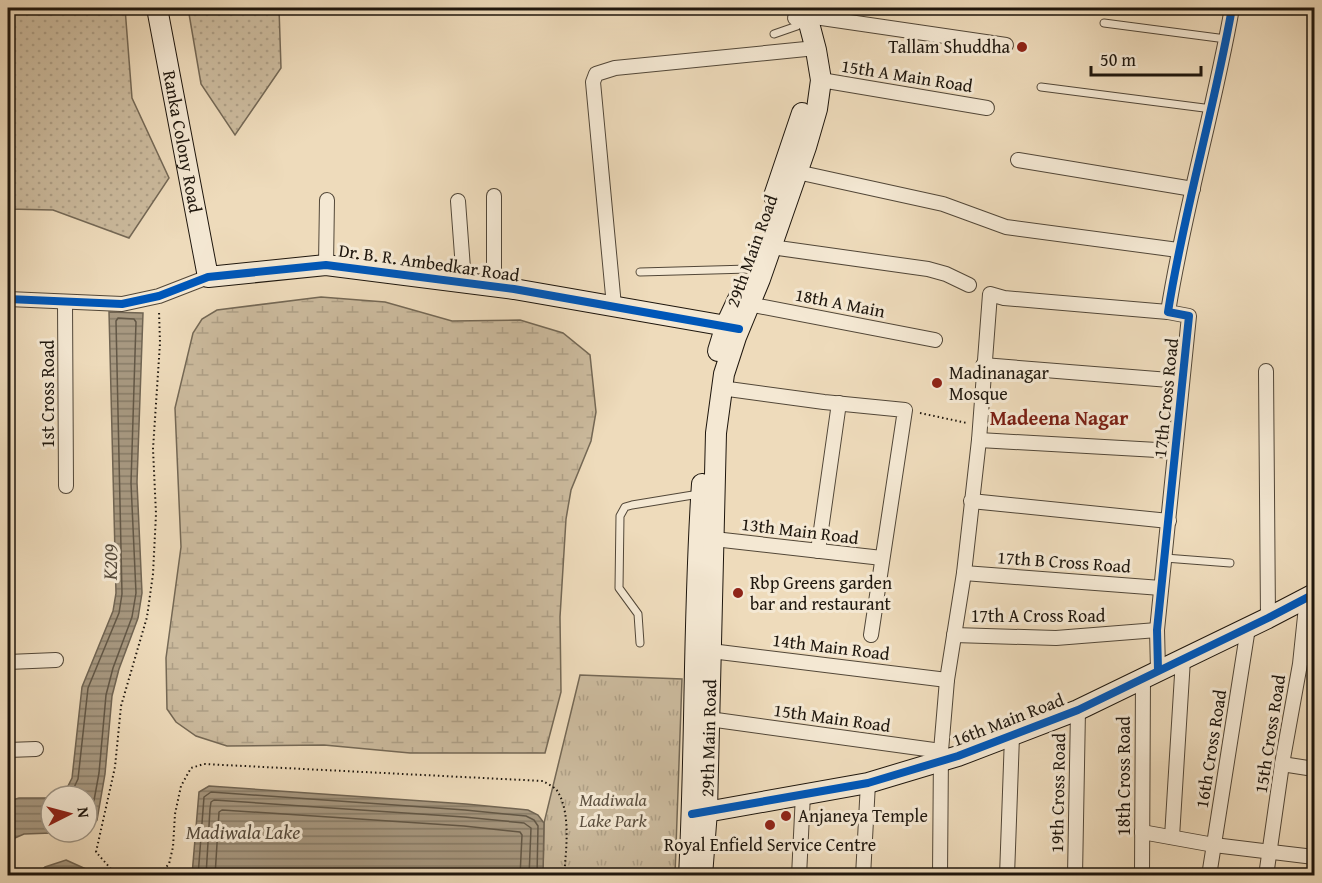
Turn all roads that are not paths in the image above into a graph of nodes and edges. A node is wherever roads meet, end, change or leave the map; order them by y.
1 (157, 8) edge
2 (1232, 8) edge
3 (800, 15) edge
4 (1104, 23) dead end
5 (774, 34) dead end
6 (1226, 39) junction
7 (1006, 45) dead end
8 (809, 49) junction
9 (821, 80) junction
10 (1041, 87) dead end
11 (987, 108) dead end
12 (1212, 109) junction
13 (1018, 160) dead end
14 (798, 172) junction
15 (1192, 189) junction
16 (494, 196) dead end
17 (327, 200) dead end
18 (459, 201) dead end
19 (771, 247) junction
20 (1178, 250) junction
21 (326, 265) junction
22 (749, 269) junction
23 (640, 272) dead end
24 (208, 278) junction
25 (464, 282) junction
26 (969, 285) dead end
27 (494, 286) junction
28 (8, 299) edge
29 (65, 302) junction
30 (744, 303) junction
31 (614, 306) junction
32 (1168, 312) junction
33 (732, 327) junction
34 (935, 340) dead end
35 (983, 364) junction
36 (1266, 371) dead end
37 (1182, 381) junction
38 (721, 388) junction
39 (839, 403) junction
40 (979, 433) junction
41 (1175, 450) junction
42 (66, 486) dead end
43 (702, 494) junction
44 (971, 501) junction
45 (1169, 521) junction
46 (714, 539) junction
47 (818, 551) junction
48 (882, 558) junction
49 (1165, 558) junction
50 (1230, 563) dead end
51 (964, 573) junction
52 (1161, 588) junction
53 (1311, 596) edge
54 (1269, 618) junction
55 (1248, 628) junction
56 (1157, 630) junction
57 (871, 635) dead end
58 (954, 635) junction
59 (640, 643) dead end
60 (711, 651) junction
61 (1183, 659) junction
62 (56, 660) dead end
63 (8, 662) edge
64 (1151, 674) junction
65 (947, 680) junction
66 (1077, 710) junction
67 (709, 719) junction
68 (1012, 736) junction
69 (36, 749) dead end
70 (8, 750) edge
71 (940, 756) junction
72 (1282, 764) junction
73 (1314, 769) edge
74 (868, 783) junction
75 (803, 794) junction
76 (700, 813) junction
77 (1142, 832) junction
78 (1172, 837) junction
79 (1214, 845) junction
80 (1271, 852) junction
81 (1314, 857) edge
82 (689, 876) edge
83 (702, 876) edge
84 (799, 876) edge
85 (864, 876) edge
86 (940, 876) edge
87 (1007, 876) edge
88 (1075, 876) edge
89 (1142, 876) edge
90 (1209, 876) edge
91 (1266, 876) edge

1 - 24 main road, Ranka Colony Road
2 - 6 street, 17th Cross Road
3 - 5 lane
3 - 7 street
3 - 8 main road, 29th Main Road
4 - 6 lane
6 - 12 street, 17th Cross Road
8 - 9 main road, 29th Main Road
8 - 22 main road, 29th Main Road
8 - 31 street
9 - 11 street, 15th A Main Road
9 - 14 main road, 29th Main Road
10 - 12 lane
12 - 15 street, 17th Cross Road
13 - 15 street
14 - 19 main road, 29th Main Road
14 - 20 street
15 - 20 street, 17th Cross Road
16 - 27 street
17 - 21 street
18 - 25 street
19 - 26 street
19 - 30 main road, 29th Main Road
20 - 32 street, 17th Cross Road
21 - 24 main road, Dr. B. R. Ambedkar Road
21 - 25 main road, Dr. B. R. Ambedkar Road
22 - 23 lane
22 - 30 main road, 29th Main Road
24 - 29 street, Dr. B. R. Ambedkar Road
25 - 27 main road, Dr. B. R. Ambedkar Road
27 - 31 main road, Dr. B. R. Ambedkar Road
28 - 29 street, Dr. B. R. Ambedkar Road
29 - 42 street, 1st Cross Road
30 - 33 main road, 29th Main Road
30 - 34 street, 18th A Main
31 - 33 main road, Dr. B. R. Ambedkar Road
32 - 35 street
32 - 37 street, 17th Cross Road
33 - 38 main road, 29th Main Road
33 - 43 main road, 29th Main Road
35 - 37 street
35 - 40 street
36 - 54 street
37 - 41 street, 17th Cross Road
38 - 39 street
38 - 46 main road, 29th Main Road
39 - 47 street
39 - 48 street
40 - 41 street
40 - 44 street
41 - 45 street, 17th Cross Road
43 - 59 lane
43 - 76 main road, 29th Main Road
44 - 45 street
44 - 51 street
45 - 49 street, 17th Cross Road
46 - 47 street, 13th Main Road
46 - 60 main road, 29th Main Road
47 - 48 street, 13th Main Road
48 - 57 street
49 - 50 lane
49 - 52 street, 17th Cross Road
51 - 52 street, 17th B Cross Road
51 - 58 street
52 - 56 street, 17th Cross Road
53 - 54 main road, 16th Main Road
53 - 72 street, 15th Cross Road
54 - 55 main road, 16th Main Road
55 - 61 main road, 16th Main Road
55 - 79 street, 16th Cross Road
56 - 58 street, 17th A Cross Road
56 - 64 street, 17th Cross Road
58 - 65 street
60 - 65 street, 14th Main Road
60 - 67 main road, 29th Main Road
61 - 64 main road, 16th Main Road
61 - 78 street
62 - 63 street
64 - 66 main road, 16th Main Road
64 - 77 street, 18th Cross Road
65 - 71 street
66 - 68 main road, 16th Main Road
66 - 88 street, 19th Cross Road
67 - 71 street, 15th Main Road
67 - 76 main road, 29th Main Road
68 - 71 main road, 16th Main Road
68 - 87 street
69 - 70 street
71 - 74 main road, 16th Main Road
71 - 86 street
72 - 73 street
72 - 80 street, 15th Cross Road
74 - 75 main road, 16th Main Road
74 - 85 street
75 - 76 main road, 16th Main Road
75 - 84 street
76 - 82 main road, 29th Main Road
76 - 83 main road, 29th Main Road
77 - 78 street
77 - 89 street, 18th Cross Road
78 - 79 street
79 - 80 street
79 - 90 street, 16th Cross Road
80 - 81 street
80 - 91 street, 15th Cross Road

